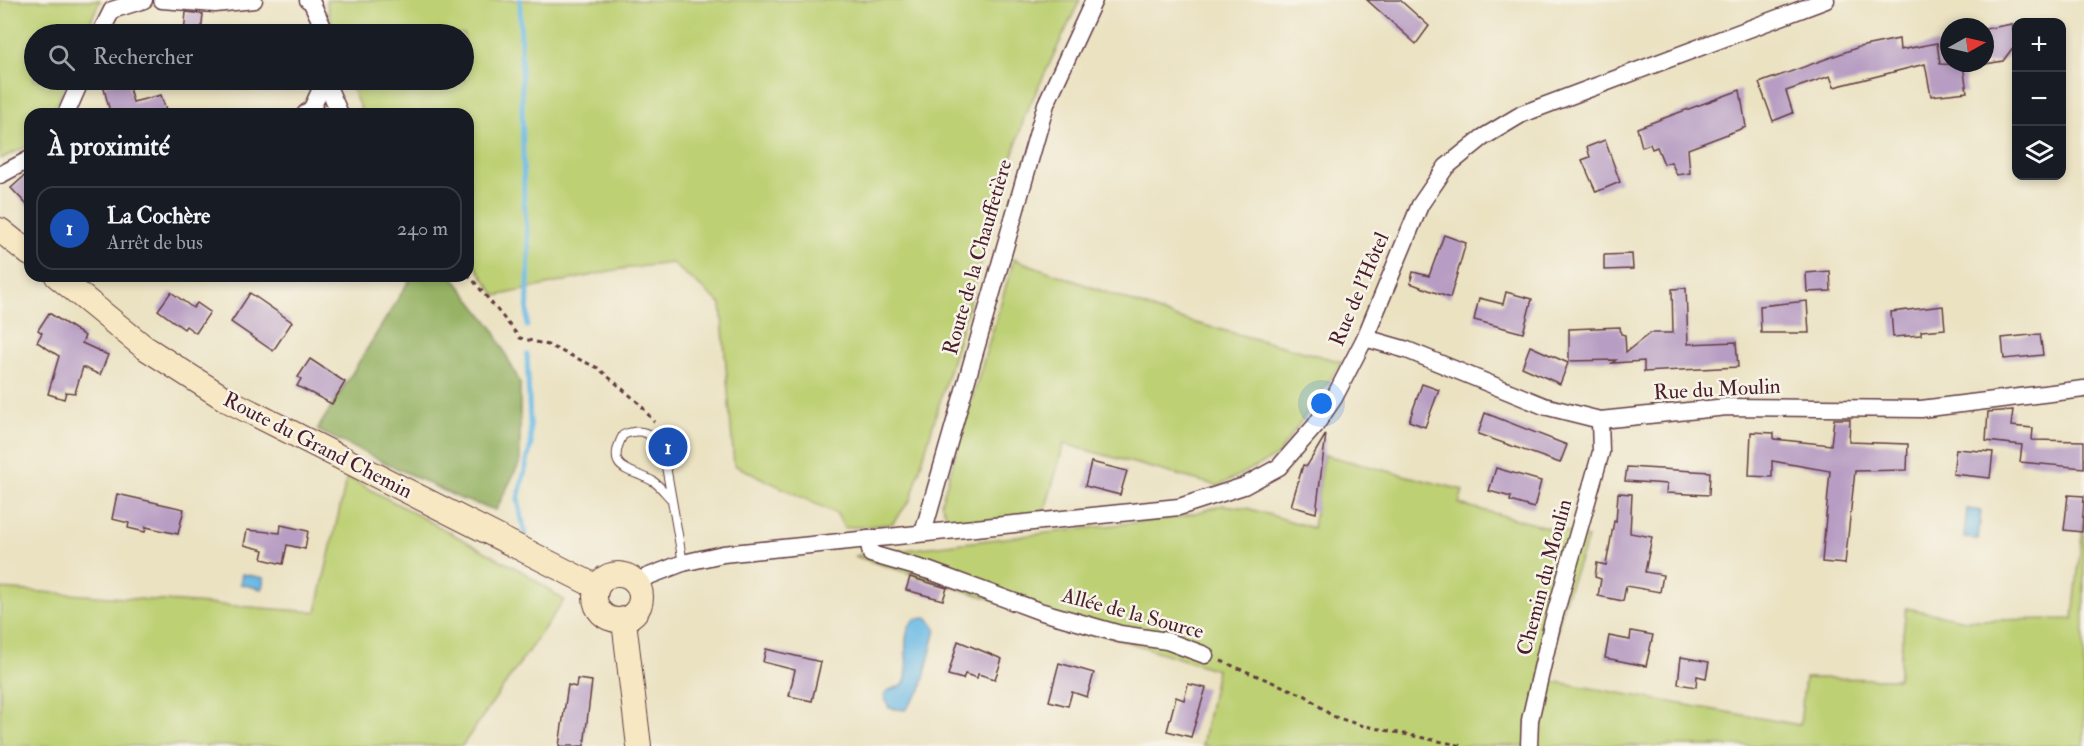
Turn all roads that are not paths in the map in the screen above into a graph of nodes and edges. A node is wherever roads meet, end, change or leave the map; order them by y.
1 (144, 0) edge
2 (162, 0) edge
3 (254, 0) edge
4 (308, 0) edge
5 (1094, 0) edge
6 (1826, 0) edge
7 (105, 24) edge
8 (321, 24) edge
9 (77, 90) edge
10 (321, 90) edge
11 (330, 90) edge
12 (69, 108) edge
13 (312, 108) edge
14 (337, 108) edge
15 (24, 162) edge
16 (0, 175) edge
17 (0, 230) edge
18 (24, 249) edge
19 (64, 282) edge
20 (1365, 338) junction
21 (2084, 389) edge
22 (1600, 420) junction
23 (671, 499) junction
24 (923, 533) junction
25 (868, 539) junction
26 (683, 563) junction
27 (636, 582) junction
28 (597, 587) junction
29 (624, 621) junction
30 (1205, 655) road end
31 (639, 746) edge
32 (1529, 746) edge

1 - 7 street
2 - 3 street
4 - 8 street
5 - 24 street, Route de la Chauffetière
6 - 20 street, Rue de l'Hôtel
9 - 12 street
10 - 13 street
11 - 14 street
15 - 16 street
17 - 18 main road
19 - 28 main road, Route du Grand Chemin
20 - 22 street, Rue du Moulin
20 - 24 street, Rue de l'Hôtel
21 - 22 street, Rue du Moulin
22 - 32 street, Chemin du Moulin
23 - 23 lane
23 - 26 lane
24 - 25 street, Rue de l'Hôtel
25 - 26 street, Rue de l'Hôtel
25 - 30 street, Allée de la Source
26 - 27 street, Rue de l'Hôtel
27 - 28 main road
27 - 29 main road
28 - 29 main road
29 - 31 main road

